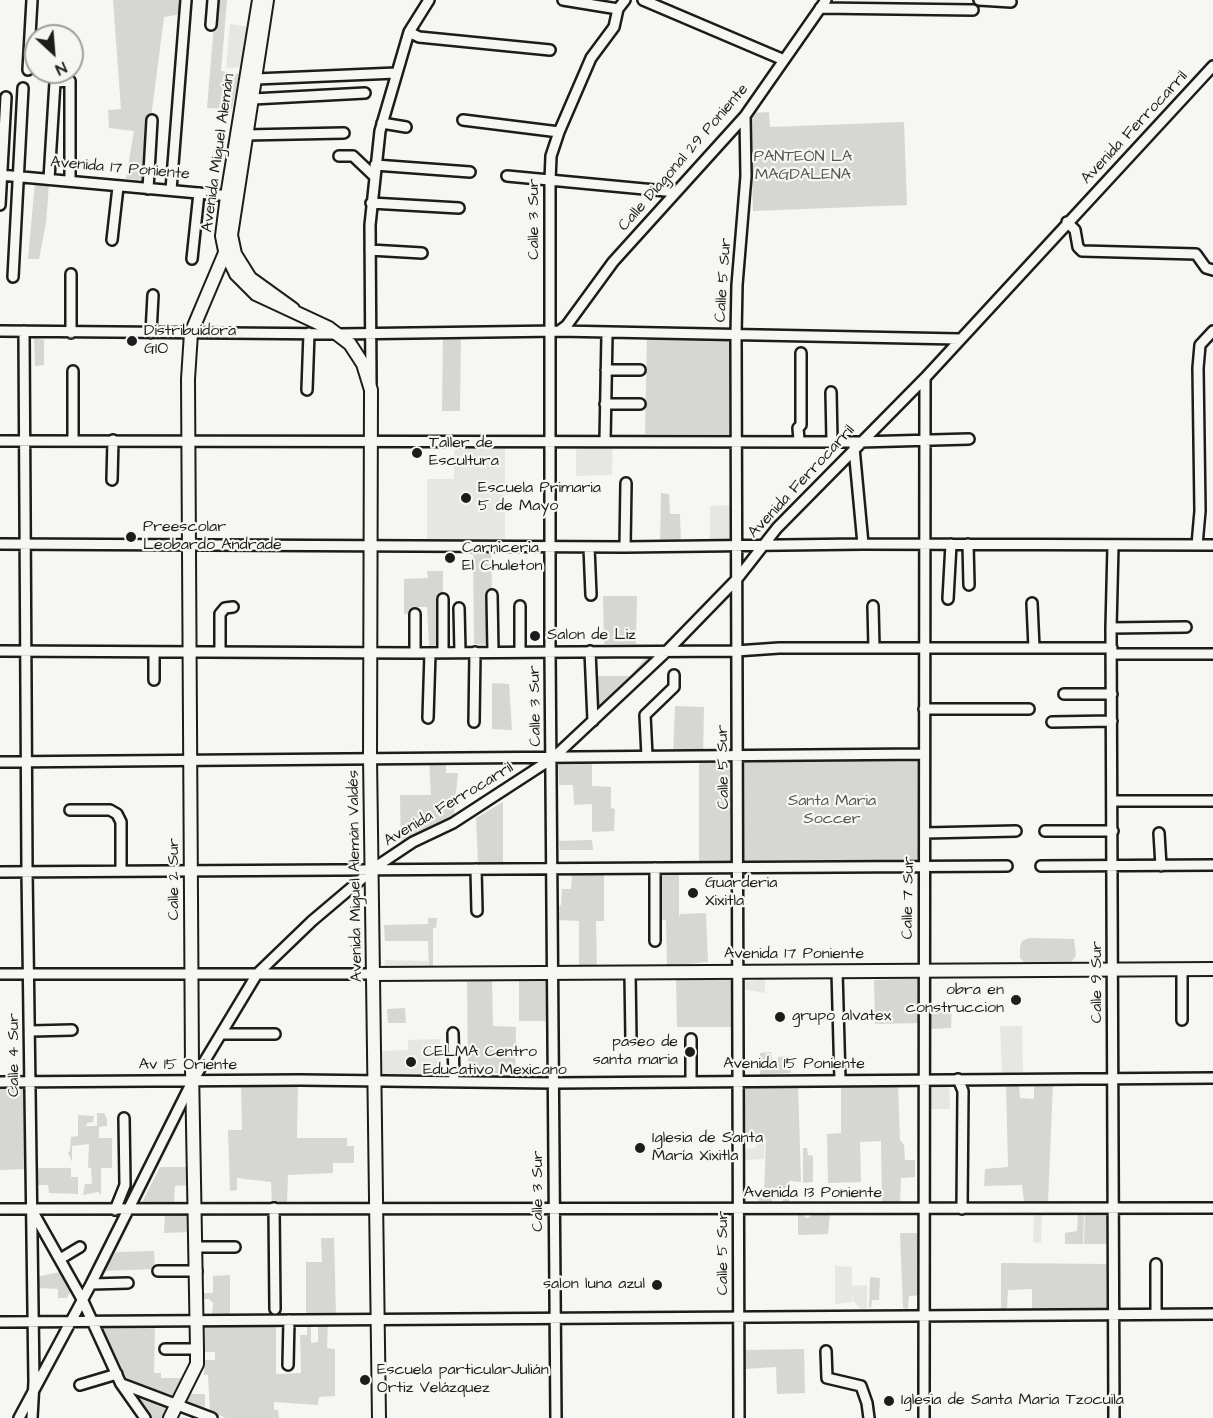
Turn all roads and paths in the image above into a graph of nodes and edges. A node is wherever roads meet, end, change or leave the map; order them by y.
1 (32, 0) edge
2 (186, 0) edge
3 (213, 0) edge
4 (259, 0) edge
5 (267, 0) edge
6 (429, 0) edge
7 (563, 0) edge
8 (625, 0) edge
9 (643, 0) edge
10 (979, 0) edge
11 (1011, 2) dead end
12 (823, 4) edge
13 (618, 9) junction
14 (973, 10) dead end
15 (31, 24) edge
16 (211, 25) dead end
17 (409, 33) junction
18 (550, 50) dead end
19 (784, 60) junction
20 (1213, 66) edge
21 (396, 73) junction
22 (256, 79) junction
23 (23, 88) dead end
24 (364, 93) dead end
25 (6, 97) dead end
26 (253, 99) junction
27 (745, 116) junction
28 (152, 120) dead end
29 (463, 120) dead end
30 (382, 123) junction
31 (406, 127) dead end
32 (559, 132) junction
33 (344, 133) dead end
34 (245, 135) junction
35 (339, 156) dead end
36 (375, 165) junction
37 (470, 172) dead end
38 (1, 175) edge
39 (19, 176) junction
40 (374, 176) junction
41 (507, 176) dead end
42 (49, 179) junction
43 (70, 181) junction
44 (550, 181) junction
45 (118, 187) junction
46 (148, 189) junction
47 (171, 190) junction
48 (676, 192) junction
49 (199, 193) junction
50 (232, 196) junction
51 (371, 203) junction
52 (0, 205) edge
53 (459, 208) dead end
54 (1068, 222) junction
55 (112, 240) dead end
56 (228, 247) junction
57 (370, 250) junction
58 (422, 253) dead end
59 (192, 260) dead end
60 (1213, 270) edge
61 (71, 274) dead end
62 (13, 277) dead end
63 (153, 295) dead end
64 (0, 331) edge
65 (24, 331) junction
66 (554, 332) junction
67 (71, 333) junction
68 (151, 333) junction
69 (191, 333) junction
70 (309, 333) junction
71 (607, 333) junction
72 (340, 334) junction
73 (371, 334) junction
74 (736, 335) junction
75 (1211, 335) edge
76 (959, 339) junction
77 (801, 353) dead end
78 (606, 370) junction
79 (640, 370) dead end
80 (73, 371) dead end
81 (925, 378) junction
82 (307, 390) dead end
83 (371, 390) junction
84 (831, 392) dead end
85 (605, 404) junction
86 (640, 404) dead end
87 (969, 439) dead end
88 (73, 440) junction
89 (112, 440) junction
90 (189, 440) junction
91 (370, 440) junction
92 (551, 440) junction
93 (736, 440) junction
94 (802, 440) junction
95 (0, 441) edge
96 (24, 441) junction
97 (605, 441) junction
98 (832, 441) junction
99 (925, 441) junction
100 (857, 445) junction
101 (112, 480) dead end
102 (626, 483) dead end
103 (190, 543) junction
104 (0, 544) edge
105 (25, 544) junction
106 (863, 544) junction
107 (923, 544) junction
108 (951, 544) junction
109 (968, 544) junction
110 (369, 545) junction
111 (1197, 545) junction
112 (1213, 545) edge
113 (550, 546) junction
114 (736, 546) junction
115 (762, 546) junction
116 (1113, 546) junction
117 (590, 547) junction
118 (625, 547) junction
119 (737, 579) junction
120 (969, 585) dead end
121 (492, 595) dead end
122 (591, 595) dead end
123 (443, 599) dead end
124 (948, 599) dead end
125 (1032, 603) dead end
126 (520, 606) dead end
127 (873, 606) dead end
128 (233, 607) dead end
129 (459, 608) dead end
130 (415, 614) dead end
131 (1186, 627) dead end
132 (1111, 628) junction
133 (874, 648) junction
134 (924, 648) junction
135 (1034, 648) junction
136 (0, 651) edge
137 (26, 651) junction
138 (550, 651) junction
139 (590, 651) junction
140 (667, 651) junction
141 (736, 651) junction
142 (1112, 651) junction
143 (154, 652) junction
144 (189, 652) junction
145 (220, 652) junction
146 (370, 652) junction
147 (429, 652) junction
148 (443, 652) junction
149 (460, 652) junction
150 (475, 652) junction
151 (493, 652) junction
152 (520, 652) junction
153 (415, 653) junction
154 (1213, 654) edge
155 (674, 675) dead end
156 (154, 680) dead end
157 (1064, 694) dead end
158 (1112, 694) junction
159 (924, 709) junction
160 (1029, 709) dead end
161 (428, 718) dead end
162 (593, 721) junction
163 (1112, 721) junction
164 (474, 722) dead end
165 (1052, 722) dead end
166 (924, 754) junction
167 (739, 755) junction
168 (646, 756) junction
169 (370, 757) junction
170 (553, 759) junction
171 (0, 762) edge
172 (26, 762) junction
173 (191, 762) junction
174 (1113, 801) junction
175 (1213, 801) edge
176 (70, 810) dead end
177 (1016, 831) dead end
178 (1045, 831) dead end
179 (1113, 831) junction
180 (925, 833) junction
181 (1160, 833) dead end
182 (1213, 865) edge
183 (1007, 866) dead end
184 (1041, 866) dead end
185 (1113, 866) junction
186 (1161, 866) junction
187 (552, 868) junction
188 (655, 868) junction
189 (739, 868) junction
190 (925, 868) junction
191 (373, 869) junction
192 (476, 869) junction
193 (191, 870) junction
194 (121, 871) junction
195 (0, 872) edge
196 (27, 872) junction
197 (477, 910) dead end
198 (655, 941) dead end
199 (1112, 969) junction
200 (1182, 969) junction
201 (1213, 969) edge
202 (837, 971) junction
203 (923, 971) junction
204 (738, 972) junction
205 (552, 973) junction
206 (630, 973) junction
207 (0, 974) edge
208 (28, 974) junction
209 (192, 974) junction
210 (257, 974) junction
211 (374, 974) junction
212 (1182, 1020) dead end
213 (72, 1030) dead end
214 (31, 1031) junction
215 (221, 1034) junction
216 (275, 1034) dead end
217 (453, 1034) dead end
218 (691, 1039) dead end
219 (631, 1040) dead end
220 (1213, 1078) edge
221 (963, 1079) junction
222 (1113, 1079) junction
223 (840, 1080) junction
224 (925, 1080) junction
225 (691, 1081) junction
226 (739, 1081) junction
227 (0, 1082) edge
228 (30, 1082) junction
229 (192, 1082) junction
230 (454, 1082) junction
231 (376, 1083) junction
232 (554, 1083) junction
233 (124, 1118) dead end
234 (274, 1208) junction
235 (378, 1208) junction
236 (1113, 1208) junction
237 (1213, 1208) edge
238 (0, 1209) edge
239 (128, 1209) junction
240 (554, 1209) junction
241 (739, 1209) junction
242 (926, 1209) junction
243 (962, 1209) junction
244 (32, 1210) junction
245 (115, 1210) junction
246 (196, 1210) junction
247 (80, 1247) dead end
248 (197, 1247) junction
249 (235, 1247) dead end
250 (60, 1259) junction
251 (1156, 1264) dead end
252 (158, 1271) dead end
253 (197, 1271) junction
254 (128, 1282) dead end
255 (90, 1284) junction
256 (82, 1299) junction
257 (275, 1309) dead end
258 (1113, 1314) junction
259 (1156, 1314) junction
260 (1213, 1314) edge
261 (925, 1315) junction
262 (740, 1317) junction
263 (554, 1319) junction
264 (198, 1320) junction
265 (289, 1320) junction
266 (379, 1320) junction
267 (0, 1322) edge
268 (34, 1322) junction
269 (68, 1322) junction
270 (93, 1323) junction
271 (165, 1349) dead end
272 (197, 1349) junction
273 (826, 1351) dead end
274 (288, 1365) dead end
275 (117, 1374) junction
276 (121, 1384) junction
277 (80, 1385) dead end
278 (33, 1393) junction
279 (177, 1404) junction
280 (19, 1418) edge
281 (32, 1418) edge
282 (145, 1418) edge
283 (170, 1418) edge
284 (212, 1418) edge
285 (379, 1418) edge
286 (556, 1418) edge
287 (739, 1418) edge
288 (869, 1418) edge
289 (924, 1418) edge
290 (1114, 1418) edge

1 - 15 street
2 - 47 street
3 - 16 street
4 - 50 main road, Avenida Miguel Alemán
5 - 22 main road, Avenida Miguel Alemán
6 - 17 street, Avenida Miguel Alemán Valdés
7 - 13 street
8 - 13 street, Calle 3 Sur
9 - 19 street
10 - 11 street
12 - 14 street
12 - 19 street, Calle Diagonal 29 Poniente
13 - 32 street, Calle 3 Sur
17 - 18 street
17 - 21 street, Avenida Miguel Alemán Valdés
19 - 27 street, Calle Diagonal 29 Poniente
20 - 54 street, Avenida Ferrocarril
21 - 22 street
21 - 30 street, Avenida Miguel Alemán Valdés
22 - 26 main road, Avenida Miguel Alemán
23 - 39 street
24 - 26 street
25 - 38 street
26 - 34 main road, Avenida Miguel Alemán
27 - 48 street, Calle Diagonal 29 Poniente
27 - 74 street, Calle 5 Sur
28 - 46 street
29 - 32 street
30 - 31 street
30 - 36 street, Avenida Miguel Alemán Valdés
32 - 44 street, Calle 3 Sur
33 - 34 street
34 - 50 main road, Avenida Miguel Alemán
35 - 40 street
36 - 37 street
36 - 40 street, Avenida Miguel Alemán Valdés
38 - 39 street, Avenida 17 Poniente
38 - 52 street
39 - 42 street, Avenida 17 Poniente
39 - 62 street
40 - 51 street, Avenida Miguel Alemán Valdés
41 - 44 street
42 - 43 street, Avenida 17 Poniente
42 - 43 street
43 - 45 street, Avenida 17 Poniente
44 - 48 street
44 - 66 street, Calle 3 Sur
45 - 46 street, Avenida 17 Poniente
45 - 55 street
46 - 47 street, Avenida 17 Poniente
47 - 49 street, Avenida 17 Poniente
48 - 66 street, Calle Diagonal 29 Poniente
49 - 50 street, Avenida 17 Poniente
49 - 59 street
50 - 56 main road, Avenida Miguel Alemán
51 - 53 street
51 - 57 street, Avenida Miguel Alemán Valdés
54 - 60 street
54 - 76 street, Avenida Ferrocarril
56 - 69 main road, Calle 2 Sur
56 - 72 main road, Avenida Miguel Alemán
57 - 58 street
57 - 73 street, Avenida Miguel Alemán Valdés
61 - 67 street
63 - 68 street
64 - 65 street
65 - 67 street
65 - 96 street, Calle 4 Sur
66 - 71 street
66 - 73 street
66 - 92 street, Calle 3 Sur
67 - 68 street
68 - 69 street
69 - 70 street
69 - 90 main road, Calle 2 Sur
70 - 72 street
70 - 82 street
71 - 74 street
71 - 78 street
72 - 73 street
72 - 83 main road, Avenida Miguel Alemán
73 - 83 street, Avenida Miguel Alemán Valdés
74 - 76 street
74 - 93 street, Calle 5 Sur
75 - 111 street
76 - 81 street, Avenida Ferrocarril
77 - 94 street
78 - 79 street
78 - 85 street
80 - 88 street
81 - 99 street, Calle 7 Sur
81 - 100 street, Avenida Ferrocarril
83 - 91 main road, Avenida Miguel Alemán Valdés
84 - 98 street
85 - 86 street
85 - 97 street
87 - 99 street
88 - 89 street
88 - 96 street
89 - 90 street
89 - 101 street
90 - 91 street
90 - 103 main road, Calle 2 Sur
91 - 92 street
91 - 110 main road, Avenida Miguel Alemán Valdés
92 - 97 street
92 - 113 street, Calle 3 Sur
93 - 94 street
93 - 97 street
93 - 114 street, Calle 5 Sur
94 - 98 street
95 - 96 street
96 - 105 street, Calle 4 Sur
98 - 100 street
99 - 100 street
99 - 107 street, Calle 7 Sur
100 - 106 street
100 - 115 street, Avenida Ferrocarril
102 - 118 street
103 - 105 street
103 - 110 street
103 - 144 main road, Calle 2 Sur
104 - 105 street
105 - 137 street, Calle 4 Sur
106 - 107 street
106 - 115 street
107 - 108 street
107 - 134 street, Calle 7 Sur
108 - 109 street
108 - 124 street
109 - 116 street
109 - 120 street
110 - 113 street
110 - 146 main road, Avenida Miguel Alemán Valdés
111 - 112 street
111 - 116 street
113 - 117 street
113 - 138 street, Calle 3 Sur
114 - 115 street
114 - 118 street
114 - 119 street, Calle 5 Sur
115 - 119 street, Avenida Ferrocarril
116 - 132 street, Calle 9 Sur
117 - 118 street
117 - 122 street
119 - 140 street, Avenida Ferrocarril
119 - 141 street, Calle 5 Sur
121 - 151 street
123 - 148 street
125 - 135 street
126 - 152 street
127 - 133 street
128 - 145 street
129 - 149 street
130 - 153 street
131 - 132 street
132 - 142 street, Calle 9 Sur
133 - 134 street
133 - 141 street
134 - 135 street
134 - 159 street, Calle 7 Sur
135 - 142 street
136 - 137 street
137 - 143 street
137 - 172 street, Calle 4 Sur
138 - 139 street
138 - 152 street
138 - 170 street, Calle 3 Sur
139 - 140 street
139 - 162 street
140 - 141 street
140 - 162 street, Avenida Ferrocarril
141 - 167 street, Calle 5 Sur
142 - 154 street
142 - 158 street, Calle 9 Sur
143 - 144 street
143 - 156 street
144 - 145 street
144 - 173 main road, Calle 2 Sur
145 - 146 street
146 - 153 street
146 - 169 main road, Avenida Miguel Alemán Valdés
147 - 148 street
147 - 153 street
147 - 161 street
148 - 149 street
149 - 150 street
150 - 151 street
150 - 164 street
151 - 152 street
155 - 168 street
157 - 158 street
158 - 163 street, Calle 9 Sur
159 - 160 street
159 - 166 street, Calle 7 Sur
162 - 170 street, Avenida Ferrocarril
163 - 165 street
163 - 174 street, Calle 9 Sur
166 - 167 street
166 - 180 street, Calle 7 Sur
167 - 168 street
167 - 189 street, Calle 5 Sur
168 - 170 street
169 - 170 street
169 - 173 street
169 - 191 main road, Avenida Miguel Alemán Valdés
170 - 187 street, Calle 3 Sur
170 - 191 street, Avenida Ferrocarril
171 - 172 street
172 - 173 street
172 - 196 street, Calle 4 Sur
173 - 193 main road, Calle 2 Sur
174 - 175 street
174 - 179 street, Calle 9 Sur
176 - 194 street
177 - 180 street
178 - 179 street
179 - 185 street, Calle 9 Sur
180 - 190 street, Calle 7 Sur
181 - 186 street
182 - 186 street
183 - 190 street
184 - 185 street
185 - 186 street
185 - 199 street, Calle 9 Sur
187 - 188 street
187 - 192 street
187 - 205 street, Calle 3 Sur
188 - 189 street
188 - 198 street
189 - 190 street
189 - 204 street, Calle 5 Sur
190 - 203 street, Calle 7 Sur
191 - 192 street
191 - 193 street
191 - 210 street, Avenida Ferrocarril
191 - 211 main road, Avenida Miguel Alemán Valdés
192 - 197 street
193 - 194 street
193 - 209 main road, Calle 2 Sur
194 - 196 street
195 - 196 street
196 - 208 street, Calle 4 Sur
199 - 200 main road, Avenida 17 Poniente
199 - 203 main road, Avenida 17 Poniente
199 - 222 street, Calle 9 Sur
200 - 201 main road, Avenida 17 Poniente
200 - 212 street
202 - 203 main road, Avenida 17 Poniente
202 - 204 main road, Avenida 17 Poniente
202 - 223 street
203 - 224 street, Calle 7 Sur
204 - 206 main road, Avenida 17 Poniente
204 - 226 street, Calle 5 Sur
205 - 206 main road, Avenida 17 Poniente
205 - 211 main road, Avenida 17 Poniente
205 - 232 street, Calle 3 Sur
206 - 219 street
207 - 208 street
208 - 209 street
208 - 214 street, Calle 4 Sur
209 - 210 street
209 - 229 main road, Calle 2 Sur
210 - 211 street
210 - 215 street, Avenida Ferrocarril
211 - 231 main road, Avenida Miguel Alemán Valdés
213 - 214 street
214 - 228 street, Calle 4 Sur
215 - 216 street
215 - 229 street, Avenida Ferrocarril
217 - 230 street
218 - 225 street
220 - 222 street, Avenida 15 Poniente
221 - 222 street, Avenida 15 Poniente
221 - 224 street, Avenida 15 Poniente
221 - 243 street
222 - 236 street, Calle 9 Sur
223 - 224 street, Avenida 15 Poniente
223 - 226 street, Avenida 15 Poniente
224 - 242 street, Calle 7 Sur
225 - 226 street, Avenida 15 Poniente
225 - 232 street, Avenida 15 Poniente
226 - 241 street, Calle 5 Sur
227 - 228 street, Av 15 Oriente
228 - 229 street, Av 15 Oriente
228 - 244 street, Calle 4 Sur
229 - 231 street, Av 15 Oriente
229 - 239 street, Avenida Ferrocarril
229 - 246 main road, Calle 2 Sur
230 - 231 street, Avenida 15 Poniente
230 - 232 street, Avenida 15 Poniente
231 - 235 main road, Avenida Miguel Alemán Valdés
232 - 240 street, Calle 3 Sur
233 - 245 street
234 - 235 street, Avenida 13 Poniente
234 - 246 street, Avenida 13 Poniente
234 - 257 street
235 - 240 street, Avenida 13 Poniente
235 - 266 main road, Avenida Miguel Alemán Valdés
236 - 237 street, Avenida 13 Poniente
236 - 243 street, Avenida 13 Poniente
236 - 258 street, Calle 9 Sur
238 - 244 street, Avenida 13 Poniente
239 - 245 street, Avenida 13 Poniente
239 - 246 street, Avenida 13 Poniente
239 - 255 street, Avenida Ferrocarril
240 - 241 street, Avenida 13 Poniente
240 - 263 street, Calle 3 Sur
241 - 242 street, Avenida 13 Poniente
241 - 262 street, Calle 5 Sur
242 - 243 street, Avenida 13 Poniente
242 - 261 street, Calle 7 Sur
244 - 245 street, Avenida 13 Poniente
244 - 250 street
244 - 268 street, Calle 4 Sur
246 - 248 main road, Calle 2 Sur
247 - 250 street
248 - 249 street
248 - 253 main road, Calle 2 Sur
250 - 256 street
251 - 259 street
252 - 253 street
253 - 264 main road, Calle 2 Sur
254 - 255 street
255 - 256 street, Avenida Ferrocarril
256 - 269 street, Avenida Ferrocarril
256 - 270 street
258 - 259 street
258 - 261 street
258 - 290 street, Calle 9 Sur
259 - 260 street
261 - 262 street
261 - 289 street, Calle 7 Sur
262 - 263 street
262 - 287 street, Calle 5 Sur
263 - 266 street
263 - 286 street, Calle 3 Sur
264 - 265 street
264 - 270 street
264 - 272 main road, Calle 2 Sur
265 - 266 street
265 - 274 street
266 - 285 main road, Avenida Miguel Alemán Valdés
267 - 268 street
268 - 269 street
268 - 278 street, Calle 4 Sur
269 - 270 street
269 - 278 street, Avenida Ferrocarril
270 - 275 street
271 - 272 street
272 - 279 main road, Calle 2 Sur
273 - 288 street
275 - 276 street
275 - 277 street
276 - 279 street
276 - 282 street
278 - 280 street, Avenida Ferrocarril
278 - 281 street, Calle 4 Sur
279 - 283 main road, Calle 2 Sur
279 - 284 street

